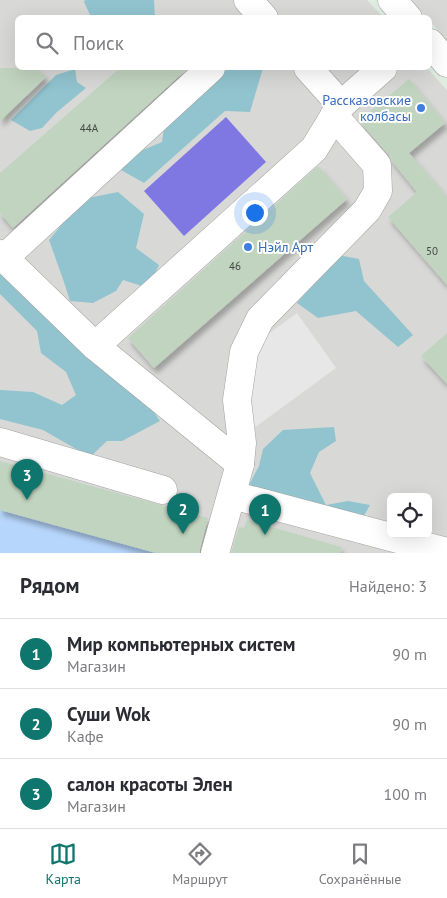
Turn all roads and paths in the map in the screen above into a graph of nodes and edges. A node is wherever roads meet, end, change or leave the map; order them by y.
1 (248, 0) edge
2 (392, 0) edge
3 (261, 15) edge
4 (405, 15) edge
5 (432, 45) edge
6 (447, 63) edge
7 (208, 70) edge
8 (309, 70) edge
9 (381, 70) edge
10 (338, 110) junction
11 (2, 256) edge
12 (95, 346) junction
13 (0, 442) edge
14 (240, 464) junction
15 (163, 490) dead end
16 (232, 495) junction
17 (447, 552) edge
18 (216, 553) edge

1 - 3 street
2 - 4 street
5 - 6 street
7 - 11 street
8 - 10 street
9 - 10 street
10 - 12 street
10 - 14 street
11 - 12 street
12 - 14 street
13 - 15 street
14 - 16 street
16 - 17 street
16 - 18 street

